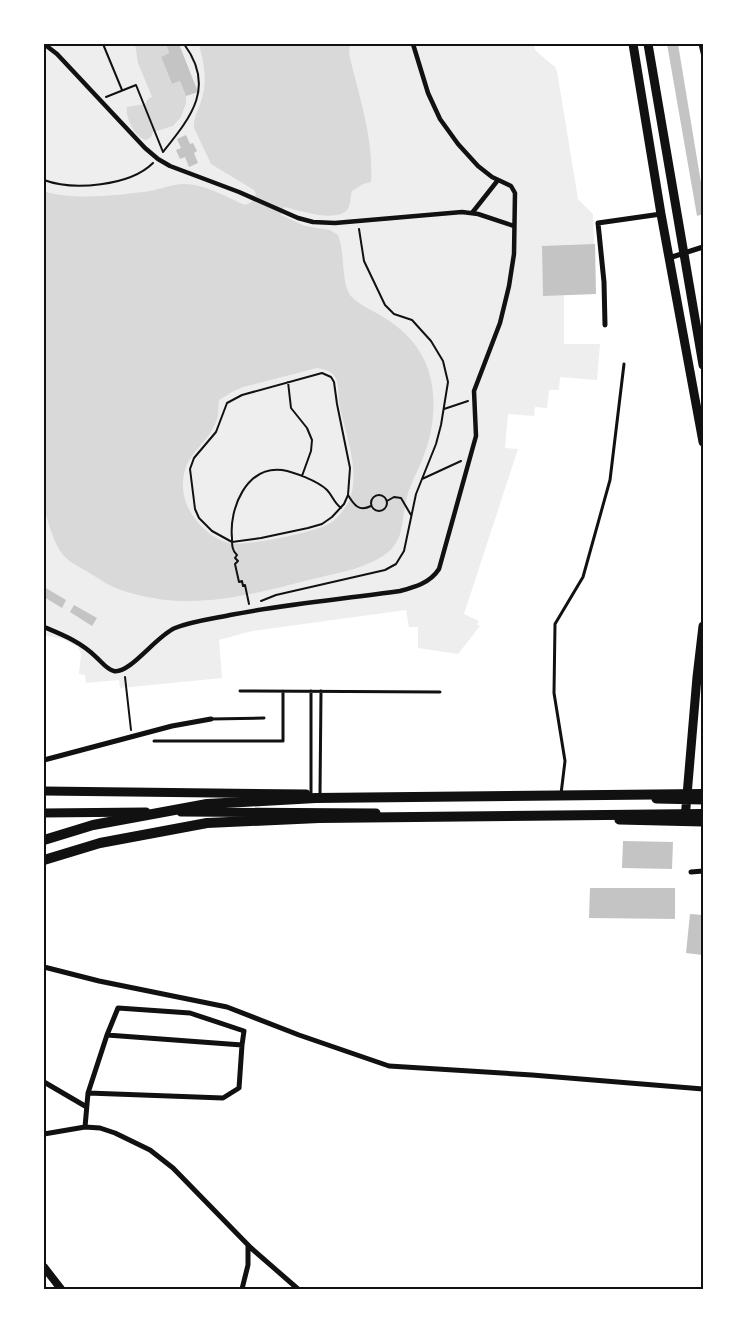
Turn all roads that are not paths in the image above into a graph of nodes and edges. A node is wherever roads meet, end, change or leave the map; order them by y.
1 (44, 44) edge
2 (414, 44) edge
3 (633, 44) edge
4 (648, 44) edge
5 (700, 44) edge
6 (703, 57) edge
7 (498, 180) junction
8 (472, 213) junction
9 (661, 214) junction
10 (514, 226) junction
11 (703, 247) edge
12 (685, 254) junction
13 (669, 258) junction
14 (605, 325) dead end
15 (624, 364) dead end
16 (703, 365) edge
17 (703, 442) edge
18 (44, 626) edge
19 (703, 626) edge
20 (240, 691) dead end
21 (283, 691) junction
22 (311, 692) junction
23 (321, 692) junction
24 (440, 692) dead end
25 (264, 718) dead end
26 (211, 720) joint
27 (154, 740) dead end
28 (44, 760) edge
29 (44, 791) edge
30 (315, 794) junction
31 (703, 794) edge
32 (560, 798) junction
33 (686, 800) junction
34 (703, 800) edge
35 (44, 813) edge
36 (703, 814) edge
37 (684, 821) junction
38 (703, 822) edge
39 (44, 840) edge
40 (44, 860) edge
41 (691, 872) dead end
42 (703, 872) edge
43 (44, 967) edge
44 (107, 1035) junction
45 (242, 1045) junction
46 (44, 1082) edge
47 (703, 1089) edge
48 (88, 1093) junction
49 (86, 1106) junction
50 (85, 1127) junction
51 (44, 1134) edge
52 (248, 1245) junction
53 (44, 1267) edge
54 (61, 1289) edge
55 (242, 1289) edge
56 (298, 1289) edge

1 - 8 street
2 - 7 street
3 - 9 main road
4 - 12 main road
5 - 6 lane
7 - 8 street
7 - 10 street
8 - 10 street
9 - 13 main road
9 - 14 street
10 - 18 street
11 - 12 street
12 - 13 street
12 - 16 main road
13 - 17 main road
15 - 32 lane
19 - 33 main road
20 - 21 lane
21 - 22 lane
21 - 27 lane
22 - 23 lane
22 - 30 lane
23 - 24 lane
23 - 30 lane
25 - 26 lane
26 - 28 street
29 - 30 main road
30 - 32 main road
31 - 39 highway
32 - 33 main road
33 - 34 main road
33 - 37 main road
35 - 37 main road
36 - 40 highway
37 - 38 main road
41 - 42 street
43 - 47 street
44 - 45 street
44 - 45 street
44 - 48 street
45 - 48 street
46 - 49 street
48 - 49 street
49 - 50 street
50 - 51 street
50 - 52 street
52 - 55 street
52 - 56 street
53 - 54 street

